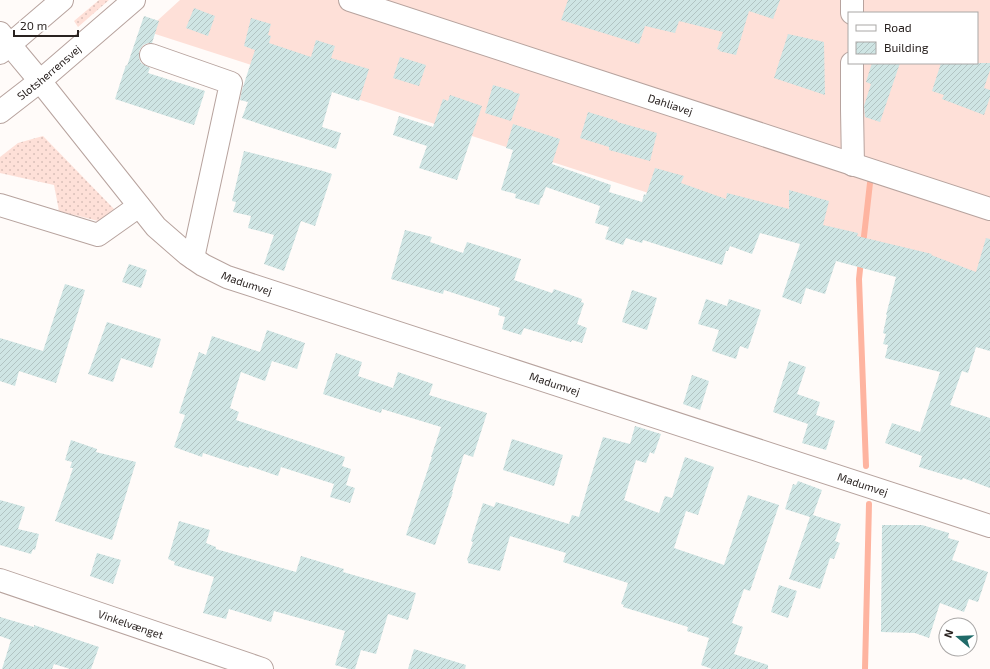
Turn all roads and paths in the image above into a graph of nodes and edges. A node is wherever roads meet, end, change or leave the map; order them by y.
1 (62, 0) edge
2 (134, 0) edge
3 (350, 0) edge
4 (852, 0) edge
5 (852, 12) edge
6 (3, 43) edge
7 (151, 55) dead end
8 (852, 64) edge
9 (40, 81) junction
10 (0, 112) edge
11 (853, 165) junction
12 (0, 205) edge
13 (140, 206) junction
14 (990, 209) edge
15 (193, 258) junction
16 (990, 526) edge
17 (0, 580) edge
18 (262, 669) edge

1 - 6 street
2 - 9 street, Slotsherrensvej
3 - 11 street, Dahliavej
4 - 5 street
6 - 9 street, Madumvej
7 - 15 street
8 - 11 street
9 - 10 street, Slotsherrensvej
9 - 13 street, Madumvej
11 - 14 street, Dahliavej
12 - 13 street
13 - 15 street, Madumvej
15 - 16 street, Madumvej
17 - 18 street, Vinkelvænget

